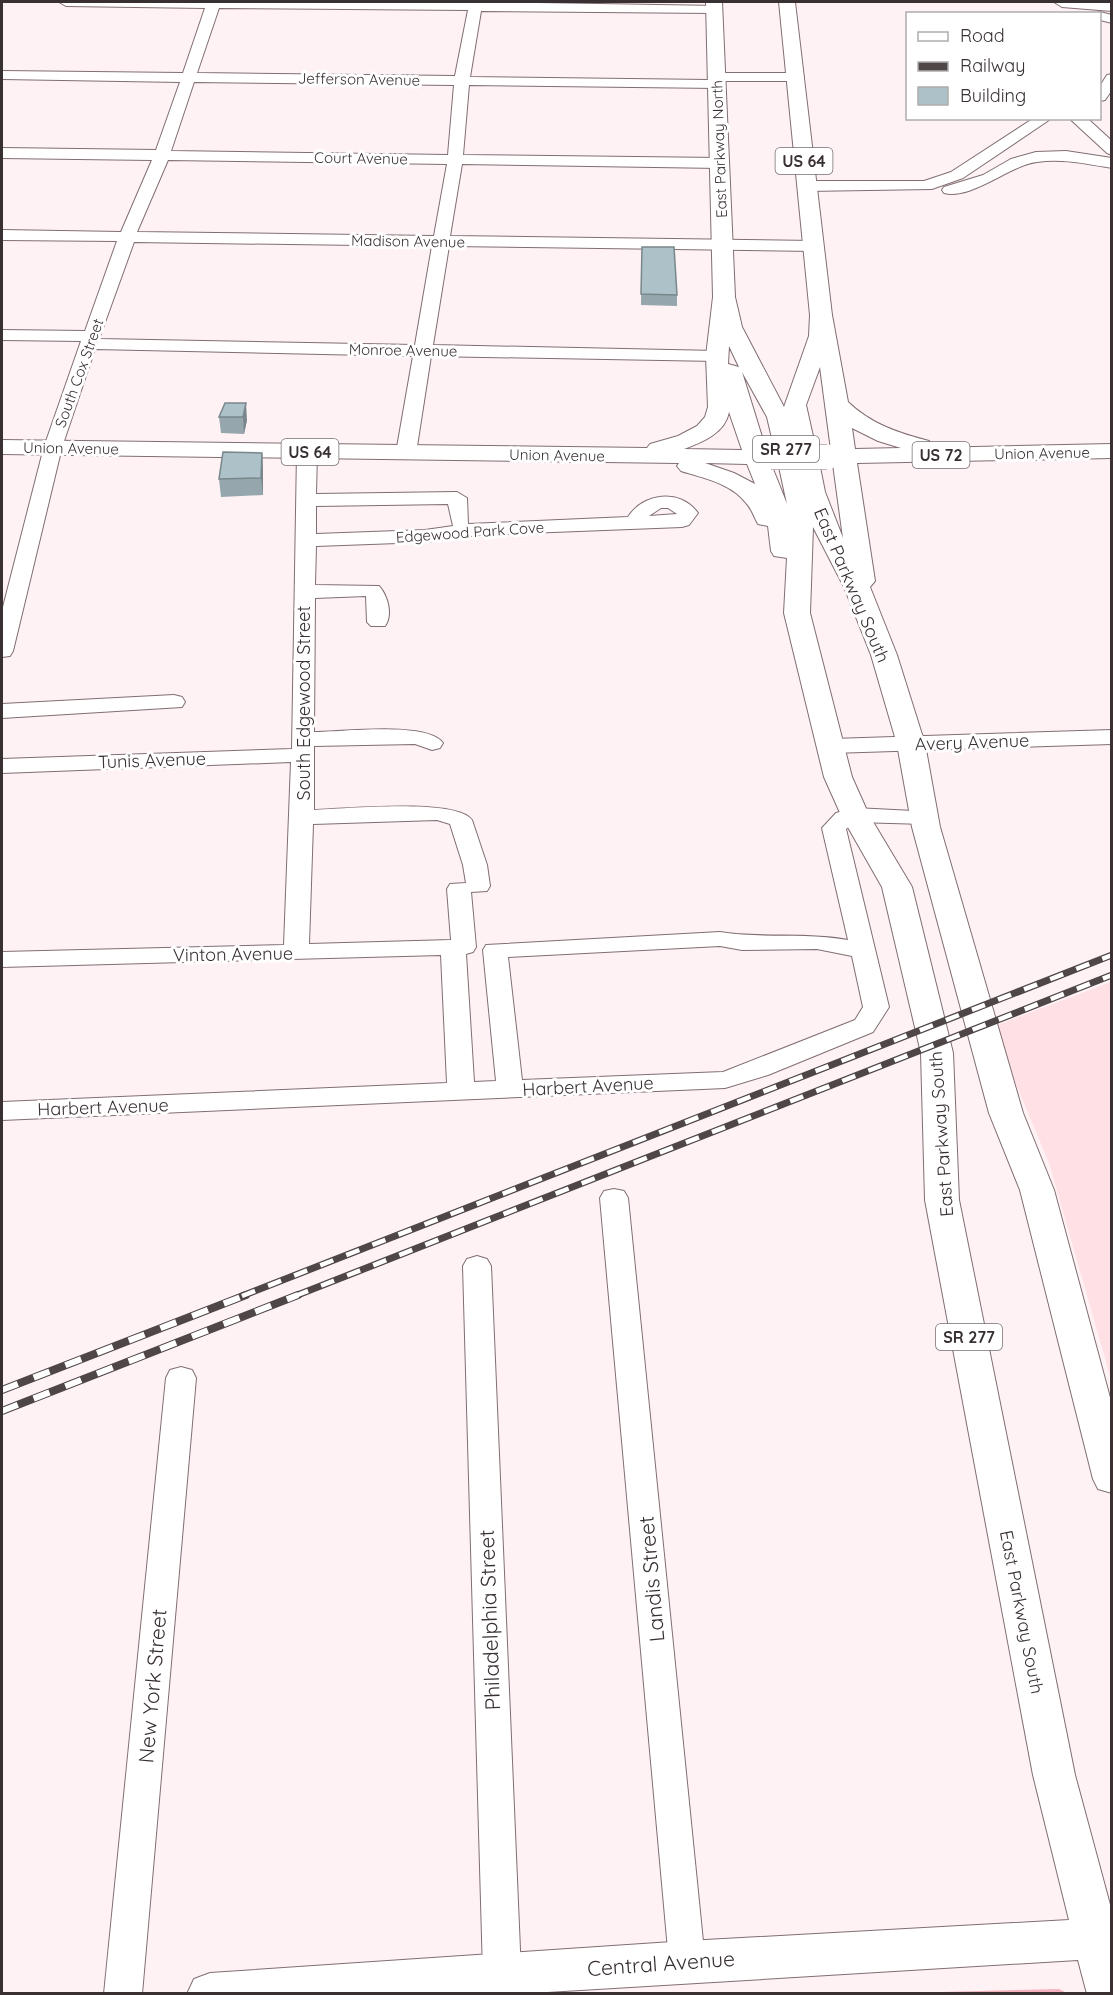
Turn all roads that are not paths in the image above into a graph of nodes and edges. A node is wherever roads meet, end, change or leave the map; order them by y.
1 (66, 2) edge
2 (213, 2) edge
3 (787, 2) edge
4 (1062, 2) edge
5 (476, 4) edge
6 (714, 5) edge
7 (1108, 10) edge
8 (2, 75) edge
9 (190, 77) junction
10 (1112, 78) edge
11 (462, 80) junction
12 (717, 84) junction
13 (789, 89) junction
14 (1101, 95) edge
15 (1042, 120) edge
16 (1081, 120) edge
17 (1112, 150) edge
18 (2, 153) edge
19 (162, 154) junction
20 (455, 160) junction
21 (720, 163) junction
22 (1112, 163) edge
23 (806, 186) junction
24 (910, 187) junction
25 (2, 235) edge
26 (128, 237) junction
27 (441, 241) junction
28 (723, 245) junction
29 (814, 246) junction
30 (724, 297) junction
31 (821, 315) junction
32 (723, 324) junction
33 (2, 335) edge
34 (90, 340) junction
35 (424, 351) junction
36 (717, 356) junction
37 (837, 404) junction
38 (2, 447) edge
39 (52, 447) junction
40 (1112, 451) edge
41 (308, 452) junction
42 (406, 453) junction
43 (966, 454) junction
44 (630, 456) junction
45 (764, 457) junction
46 (835, 457) junction
47 (306, 500) junction
48 (852, 507) junction
49 (460, 522) dead end
50 (635, 523) dead end
51 (305, 540) junction
52 (783, 561) junction
53 (304, 592) junction
54 (866, 611) junction
55 (797, 613) junction
56 (378, 622) dead end
57 (2, 651) edge
58 (174, 702) dead end
59 (2, 711) edge
60 (1112, 737) edge
61 (432, 743) dead end
62 (911, 744) junction
63 (832, 746) junction
64 (303, 747) junction
65 (2, 766) edge
66 (855, 815) junction
67 (302, 817) junction
68 (925, 817) junction
69 (458, 947) junction
70 (864, 951) junction
71 (296, 953) junction
72 (2, 960) edge
73 (510, 1090) junction
74 (461, 1092) junction
75 (2, 1111) edge
76 (614, 1198) dead end
77 (477, 1266) dead end
78 (181, 1378) dead end
79 (1112, 1479) edge
80 (1103, 1939) edge
81 (687, 1961) junction
82 (502, 1974) junction
83 (123, 1994) edge
84 (210, 1994) edge
85 (1110, 1994) edge

1 - 2 street
2 - 5 street
2 - 9 street, South Cox Street
3 - 13 main road, US 64
4 - 7 main road
5 - 6 street
5 - 11 street
6 - 12 main road, East Parkway North / US 64
8 - 9 street, Jefferson Avenue
9 - 11 street, Jefferson Avenue
9 - 19 street, South Cox Street
10 - 14 street
11 - 12 street, Jefferson Avenue
11 - 20 street
12 - 13 street, Jefferson Avenue
12 - 13 street, Jefferson Avenue
12 - 21 main road, East Parkway North / US 64
13 - 23 main road, US 64
15 - 24 street
16 - 17 street
18 - 19 street, Court Avenue
19 - 20 street, Court Avenue
19 - 26 street, South Cox Street
20 - 21 street, Court Avenue
20 - 27 street
21 - 28 main road, East Parkway North / US 64
22 - 24 street
23 - 24 street
23 - 29 main road, US 64
25 - 26 street, Madison Avenue
26 - 27 street, Madison Avenue
26 - 34 street, South Cox Street
27 - 28 street, Madison Avenue
27 - 35 street
28 - 29 street, Madison Avenue
28 - 30 main road, East Parkway North / US 64
29 - 31 main road, US 64
30 - 32 main road, US 64
30 - 55 main road, East Parkway South / SR 277
31 - 37 main road, US 64
31 - 54 main road, East Parkway South
32 - 36 main road, US 64
32 - 45 main road
33 - 34 street, Monroe Avenue
34 - 35 street, Monroe Avenue
34 - 39 street, South Cox Street
35 - 36 street, Monroe Avenue
35 - 42 street
36 - 44 main road, US 64
37 - 43 main road
37 - 46 main road, US 64
38 - 39 main road, Union Avenue / US 64
39 - 41 main road, Union Avenue / US 64
39 - 57 street, South Cox Street
40 - 43 main road, Union Avenue / US 72
41 - 42 main road, Union Avenue / US 64
41 - 47 street, South Edgewood Street
42 - 44 main road, Union Avenue / US 64
43 - 46 main road, Union Avenue / US 72
43 - 48 main road
44 - 45 main road, Union Avenue / US 64
44 - 52 main road
45 - 46 main road, Union Avenue / US 64, bridge
45 - 52 main road
46 - 48 main road
47 - 49 street
47 - 51 street, South Edgewood Street
48 - 54 main road
50 - 51 street, Edgewood Park Cove
51 - 53 street, South Edgewood Street
52 - 55 main road
53 - 56 street
53 - 64 street, South Edgewood Street
54 - 62 main road, East Parkway South
55 - 63 main road, East Parkway South / SR 277
58 - 59 street
60 - 62 street, Avery Avenue
61 - 64 street, Tunis Avenue
62 - 63 street, Avery Avenue
62 - 68 main road, East Parkway South
63 - 66 main road, East Parkway South / SR 277
64 - 65 street, Tunis Avenue
64 - 67 street, South Edgewood Street
66 - 68 street
66 - 70 street, Harbert Avenue
66 - 80 main road, East Parkway South / SR 277
67 - 69 street
67 - 71 street, South Edgewood Street
68 - 79 main road, East Parkway South
69 - 71 street, Vinton Avenue
69 - 74 street
70 - 73 street, Harbert Avenue
70 - 73 street
71 - 72 street, Vinton Avenue
73 - 74 street, Harbert Avenue
74 - 75 street, Harbert Avenue
76 - 81 street, Landis Street
77 - 82 street, Philadelphia Street
78 - 83 street, New York Street
80 - 81 main road, Central Avenue
80 - 85 main road, East Parkway South / SR 277
81 - 82 main road, Central Avenue
82 - 84 main road, Central Avenue

